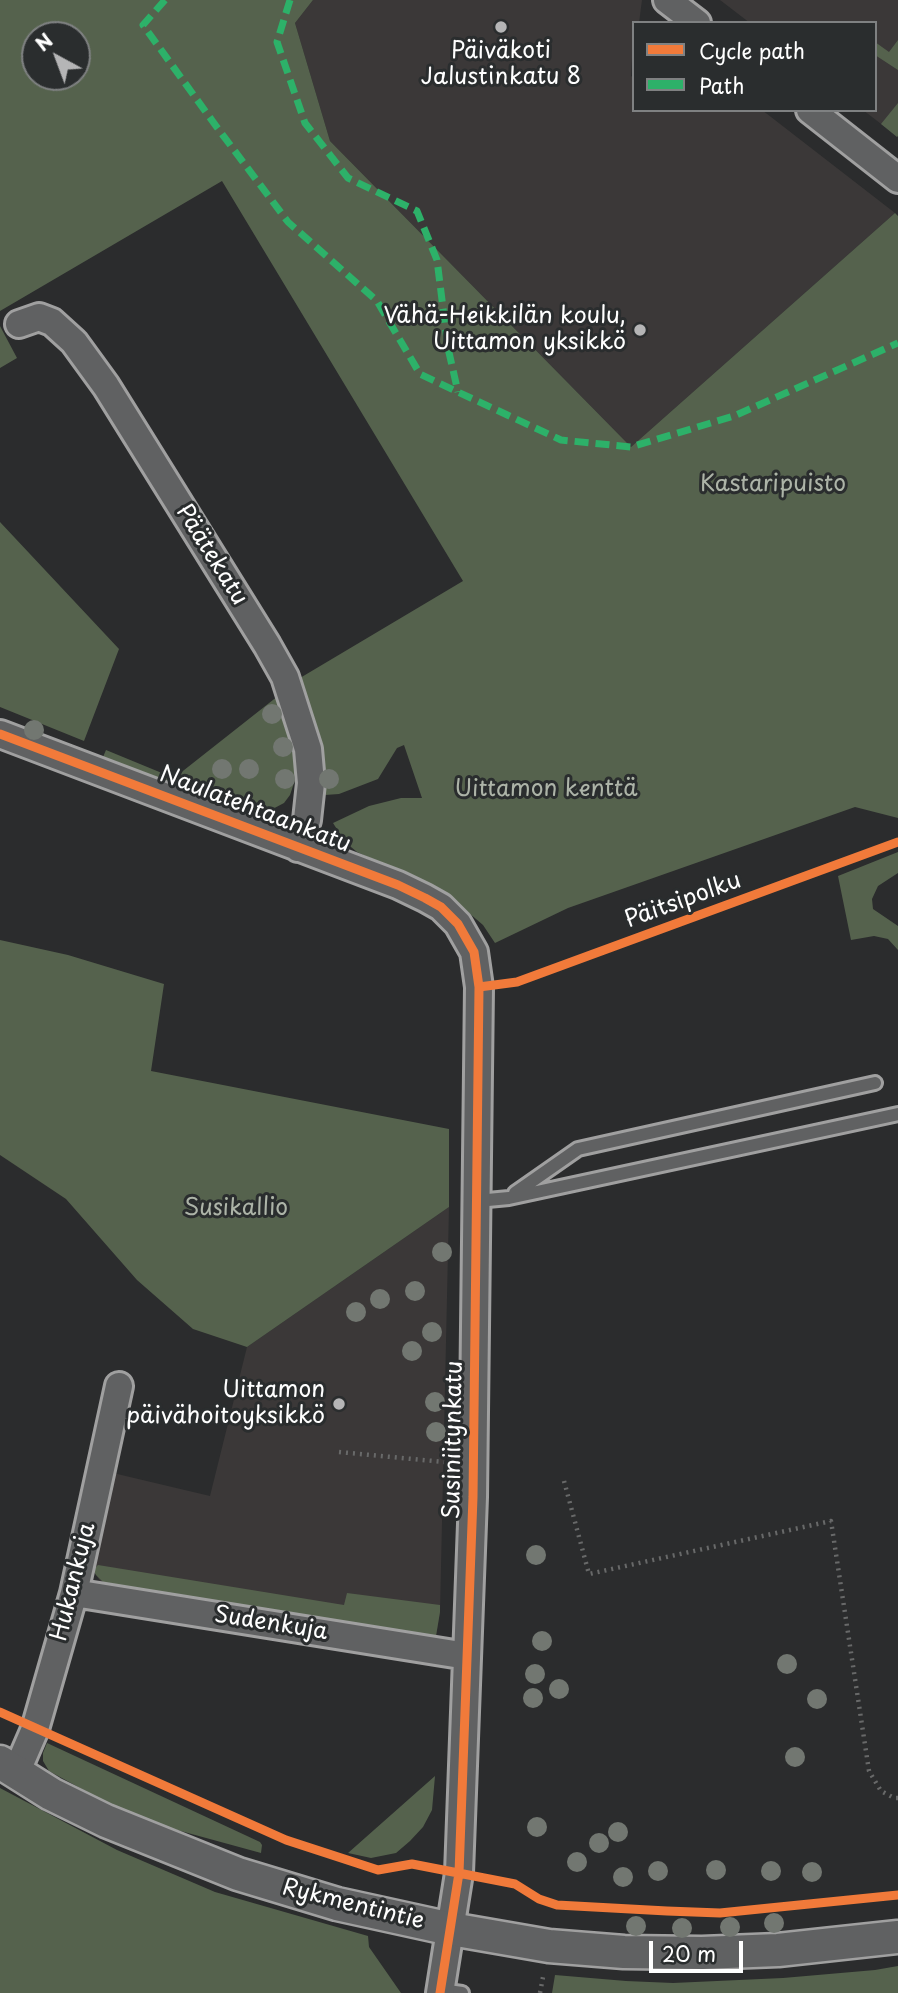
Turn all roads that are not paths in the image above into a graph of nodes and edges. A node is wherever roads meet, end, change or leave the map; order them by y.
1 (667, 0) edge
2 (694, 21) edge
3 (813, 112) edge
4 (898, 179) edge
5 (19, 324) dead end
6 (0, 734) edge
7 (298, 848) junction
8 (474, 952) joint
9 (875, 1083) dead end
10 (898, 1114) edge
11 (509, 1198) junction
12 (477, 1201) junction
13 (119, 1386) dead end
14 (74, 1593) junction
15 (467, 1657) junction
16 (8, 1768) edge
17 (451, 1929) junction
18 (898, 1937) edge
19 (448, 1992) edge

1 - 2 street
3 - 4 street
5 - 7 street, Päätekatu
6 - 7 street, Naulatehtaankatu
7 - 8 street, Naulatehtaankatu
8 - 12 street, Susiniitynkatu
9 - 11 lane
10 - 11 lane
11 - 12 lane
12 - 15 street, Susiniitynkatu
13 - 14 street, Hukankuja
14 - 15 street, Sudenkuja
14 - 16 street, Hukankuja
15 - 17 street, Susiniitynkatu
16 - 17 street, Rykmentintie
17 - 18 street, Rykmentintie
17 - 19 street, Susiniitynkatu

